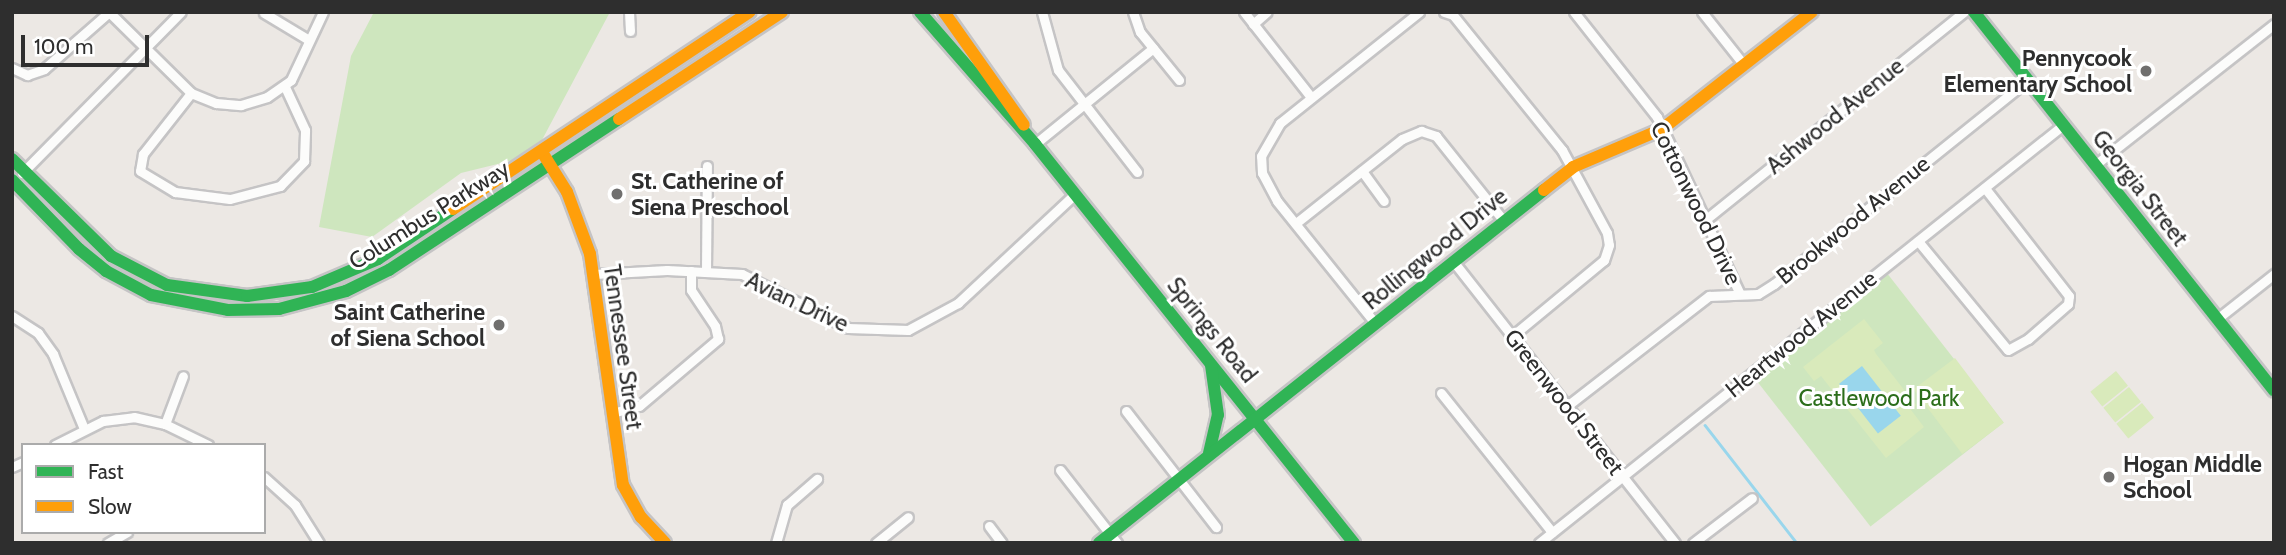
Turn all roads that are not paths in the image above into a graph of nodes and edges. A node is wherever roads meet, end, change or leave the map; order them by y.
1 (109, 12) edge
2 (181, 12) edge
3 (323, 12) edge
4 (629, 12) edge
5 (750, 12) edge
6 (782, 12) edge
7 (920, 12) edge
8 (944, 12) edge
9 (1042, 12) edge
10 (1133, 12) edge
11 (1244, 12) edge
12 (1267, 12) edge
13 (1419, 12) edge
14 (1444, 12) edge
15 (1574, 12) edge
16 (1702, 12) edge
17 (1812, 12) edge
18 (1964, 12) edge
19 (1974, 12) edge
20 (264, 13) edge
21 (1252, 24) junction
22 (2274, 24) edge
23 (630, 31) dead end
24 (309, 40) junction
25 (145, 47) junction
26 (1153, 48) junction
27 (1744, 65) junction
28 (12, 68) edge
29 (1179, 80) dead end
30 (2028, 80) junction
31 (285, 86) junction
32 (191, 93) junction
33 (1311, 97) junction
34 (1084, 105) junction
35 (2063, 125) junction
36 (1662, 129) junction
37 (1035, 144) junction
38 (542, 152) junction
39 (12, 159) edge
40 (551, 164) junction
41 (2095, 165) junction
42 (707, 166) dead end
43 (1573, 167) junction
44 (24, 170) junction
45 (1362, 171) junction
46 (1136, 172) dead end
47 (13, 181) edge
48 (1985, 187) junction
49 (1076, 193) junction
50 (1384, 201) dead end
51 (1503, 220) junction
52 (1705, 220) junction
53 (1296, 223) junction
54 (1917, 242) junction
55 (1453, 261) junction
56 (691, 271) junction
57 (706, 271) junction
58 (594, 274) junction
59 (2274, 274) edge
60 (1740, 294) junction
61 (12, 316) edge
62 (2217, 319) junction
63 (1375, 323) junction
64 (1512, 336) junction
65 (1210, 361) junction
66 (183, 376) dead end
67 (2273, 389) edge
68 (1441, 393) dead end
69 (1567, 406) junction
70 (1126, 411) dead end
71 (617, 412) junction
72 (1255, 418) junction
73 (165, 424) junction
74 (84, 429) junction
75 (59, 443) edge
76 (204, 443) edge
77 (1209, 454) junction
78 (1060, 470) dead end
79 (1623, 476) junction
80 (266, 479) edge
81 (817, 479) dead end
82 (1179, 479) junction
83 (1752, 498) dead end
84 (908, 517) dead end
85 (989, 526) dead end
86 (1216, 527) dead end
87 (1552, 532) junction
88 (124, 534) edge
89 (1113, 538) edge
90 (659, 541) edge
91 (108, 543) edge
92 (319, 543) edge
93 (776, 543) edge
94 (876, 543) edge
95 (1002, 543) edge
96 (1099, 543) edge
97 (1354, 543) edge
98 (1539, 543) edge
99 (1675, 543) edge
100 (1693, 543) edge

1 - 25 street
1 - 28 street
2 - 25 street
3 - 24 street
4 - 23 street
5 - 38 main road, Columbus Parkway
6 - 40 main road, Columbus Parkway
7 - 37 main road, Springs Road
8 - 37 main road, Springs Road
9 - 34 street
10 - 26 street
11 - 21 street
12 - 21 street
13 - 33 street
14 - 43 street
15 - 36 street, Cottonwood Drive
16 - 27 street
17 - 27 main road, Rollingwood Drive
18 - 52 street, Ashwood Avenue
19 - 30 main road, Georgia Street
20 - 24 street
21 - 33 street
22 - 41 street
24 - 31 street
25 - 32 street
25 - 44 street
26 - 29 street
26 - 34 street
27 - 36 main road, Rollingwood Drive
30 - 35 main road, Georgia Street
30 - 60 street, Brookwood Avenue
31 - 32 street
31 - 32 street
33 - 53 street
34 - 37 street
34 - 46 street
35 - 41 main road, Georgia Street
35 - 48 street, Heartwood Avenue
36 - 43 main road, Rollingwood Drive
36 - 52 street, Cottonwood Drive
37 - 49 main road, Springs Road
38 - 40 main road, Tennessee Street
38 - 44 main road, Columbus Parkway
39 - 44 main road, Columbus Parkway
40 - 47 main road, Columbus Parkway
40 - 58 main road, Tennessee Street
41 - 62 main road, Georgia Street
42 - 57 street
43 - 51 main road, Rollingwood Drive
43 - 64 street
44 - 47 street
45 - 50 street
45 - 51 street
45 - 53 street
48 - 54 street, Heartwood Avenue
48 - 54 street
49 - 57 street, Avian Drive
49 - 65 main road, Springs Road
51 - 55 main road, Rollingwood Drive
52 - 60 street, Cottonwood Drive
53 - 63 street
54 - 79 street, Heartwood Avenue
55 - 63 main road, Rollingwood Drive
55 - 64 street, Greenwood Street
56 - 57 street, Avian Drive
56 - 58 street, Avian Drive
56 - 71 street
58 - 71 main road, Tennessee Street
59 - 62 street
60 - 69 street, Brookwood Avenue
61 - 74 street
62 - 67 main road, Georgia Street
63 - 72 main road, Rollingwood Drive
64 - 69 street, Greenwood Street
65 - 72 main road, Springs Road
65 - 77 main road
66 - 73 street
68 - 87 street
69 - 79 street, Greenwood Street
70 - 82 street
71 - 90 main road, Tennessee Street
72 - 77 main road, Rollingwood Drive
72 - 97 main road, Springs Road
73 - 74 street
73 - 76 street
74 - 75 street
77 - 82 main road, Rollingwood Drive
78 - 89 street
79 - 87 street, Heartwood Avenue
79 - 99 street, Greenwood Street
80 - 92 street
81 - 93 street
82 - 86 street
82 - 89 main road, Rollingwood Drive
83 - 100 street
84 - 94 street
85 - 95 street
87 - 98 street, Heartwood Avenue
88 - 91 street
89 - 96 main road, Rollingwood Drive

